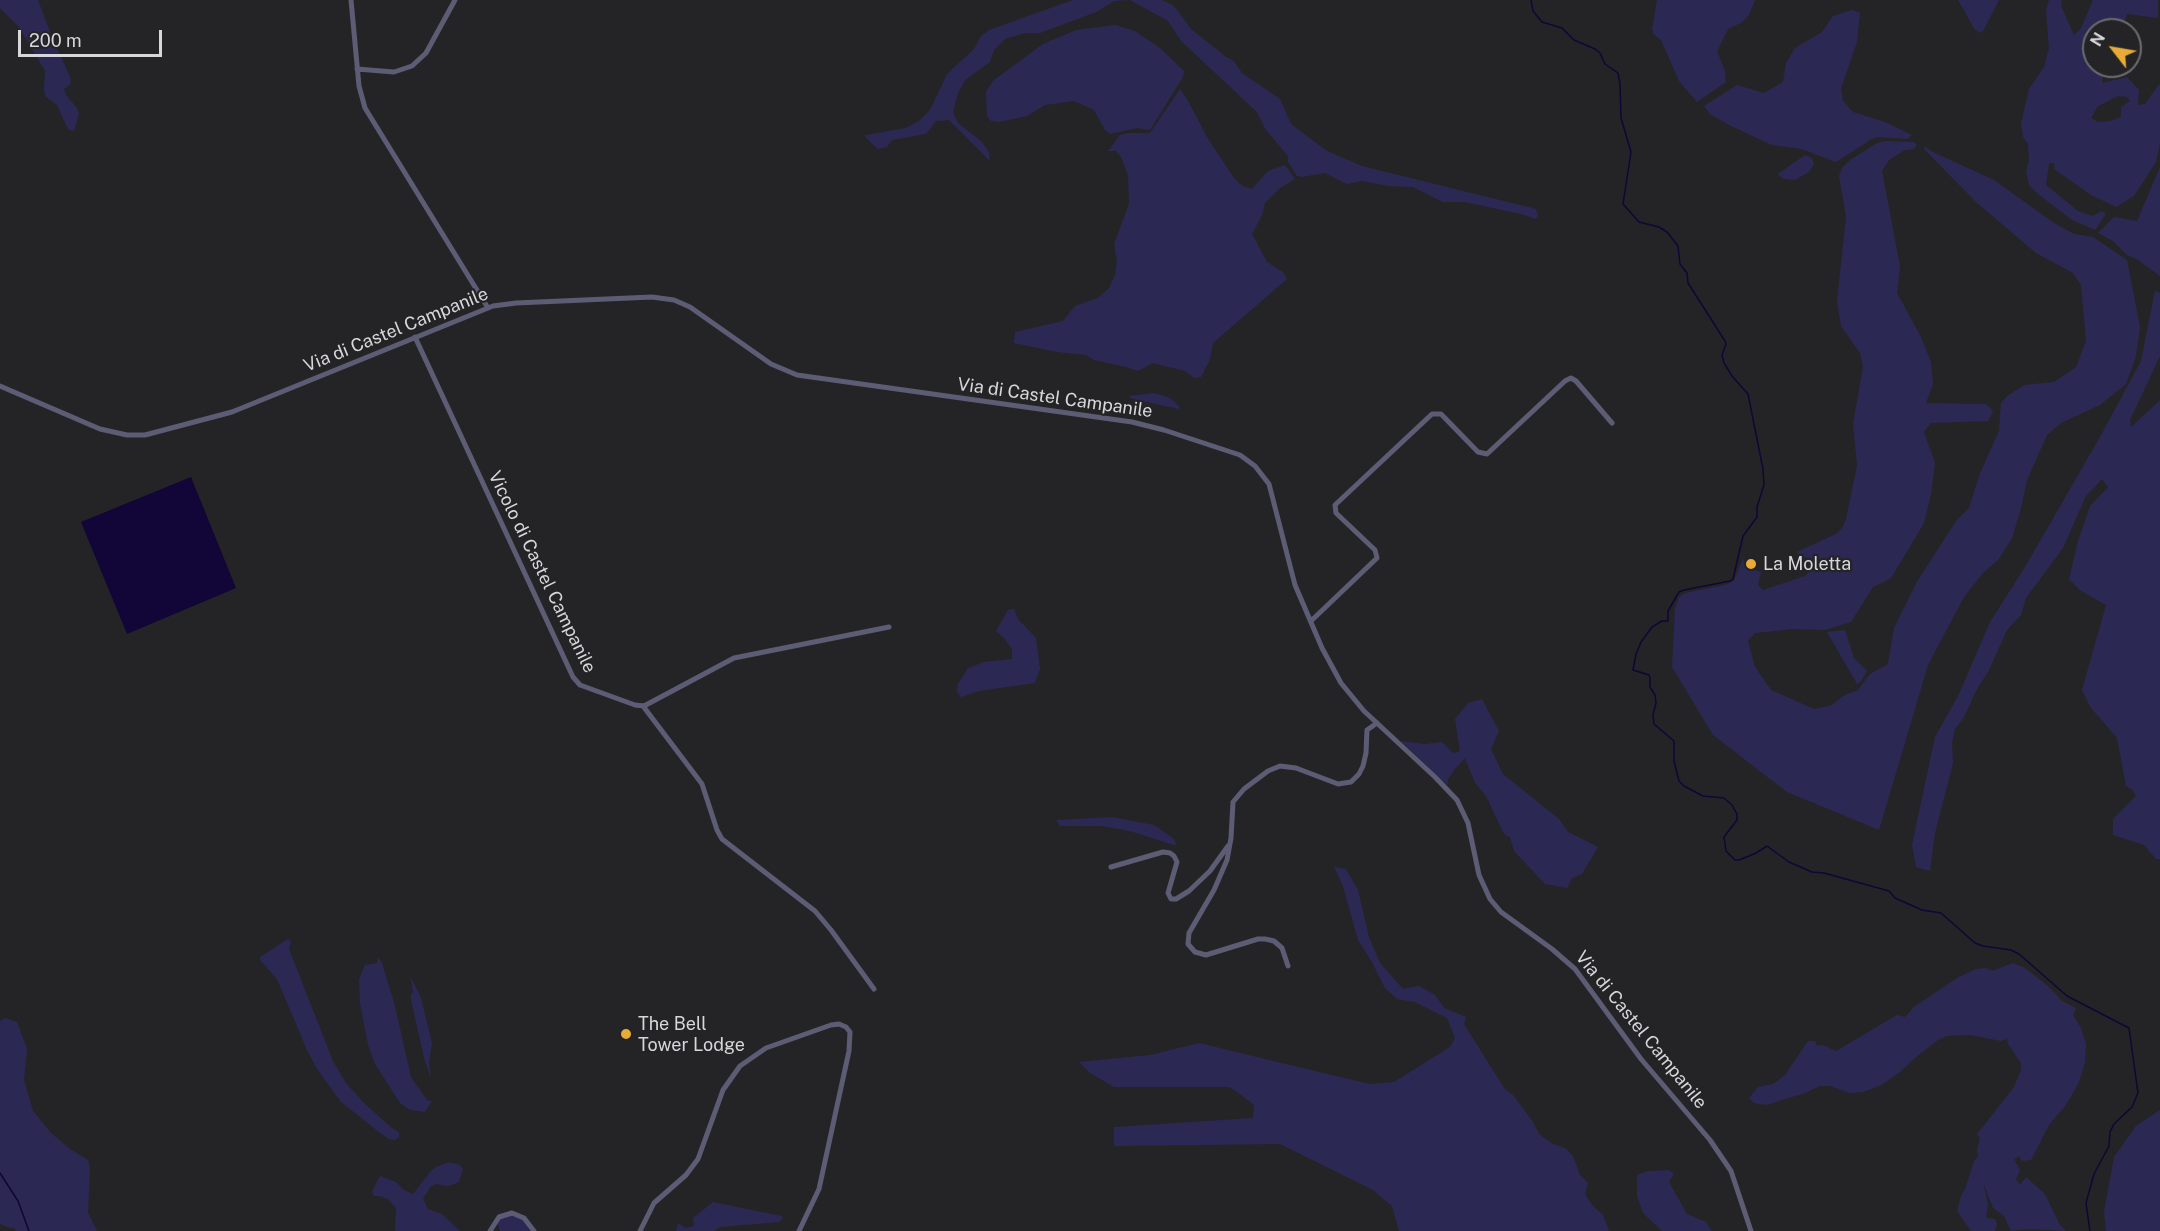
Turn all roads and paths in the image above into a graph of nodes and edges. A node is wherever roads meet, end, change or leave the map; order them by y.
1 (351, 0) edge
2 (455, 0) edge
3 (357, 69) junction
4 (488, 308) junction
5 (415, 337) junction
6 (0, 386) edge
7 (1612, 423) dead end
8 (1311, 621) junction
9 (889, 627) dead end
10 (643, 706) junction
11 (1377, 723) junction
12 (1230, 842) junction
13 (1111, 867) dead end
14 (1288, 966) dead end
15 (874, 989) dead end
16 (490, 1231) edge
17 (534, 1231) edge
18 (640, 1231) edge
19 (799, 1231) edge
20 (1751, 1231) edge

1 - 3 street
2 - 3 street
3 - 4 street
4 - 5 street, Via di Castel Campanile
4 - 8 street, Via di Castel Campanile
5 - 6 street, Via di Castel Campanile
5 - 10 street, Vicolo di Castel Campanile
7 - 8 street
8 - 11 street, Via di Castel Campanile
9 - 10 street
10 - 15 street
11 - 12 street
11 - 20 street, Via di Castel Campanile
12 - 13 street
12 - 14 street
16 - 17 street
18 - 19 street

